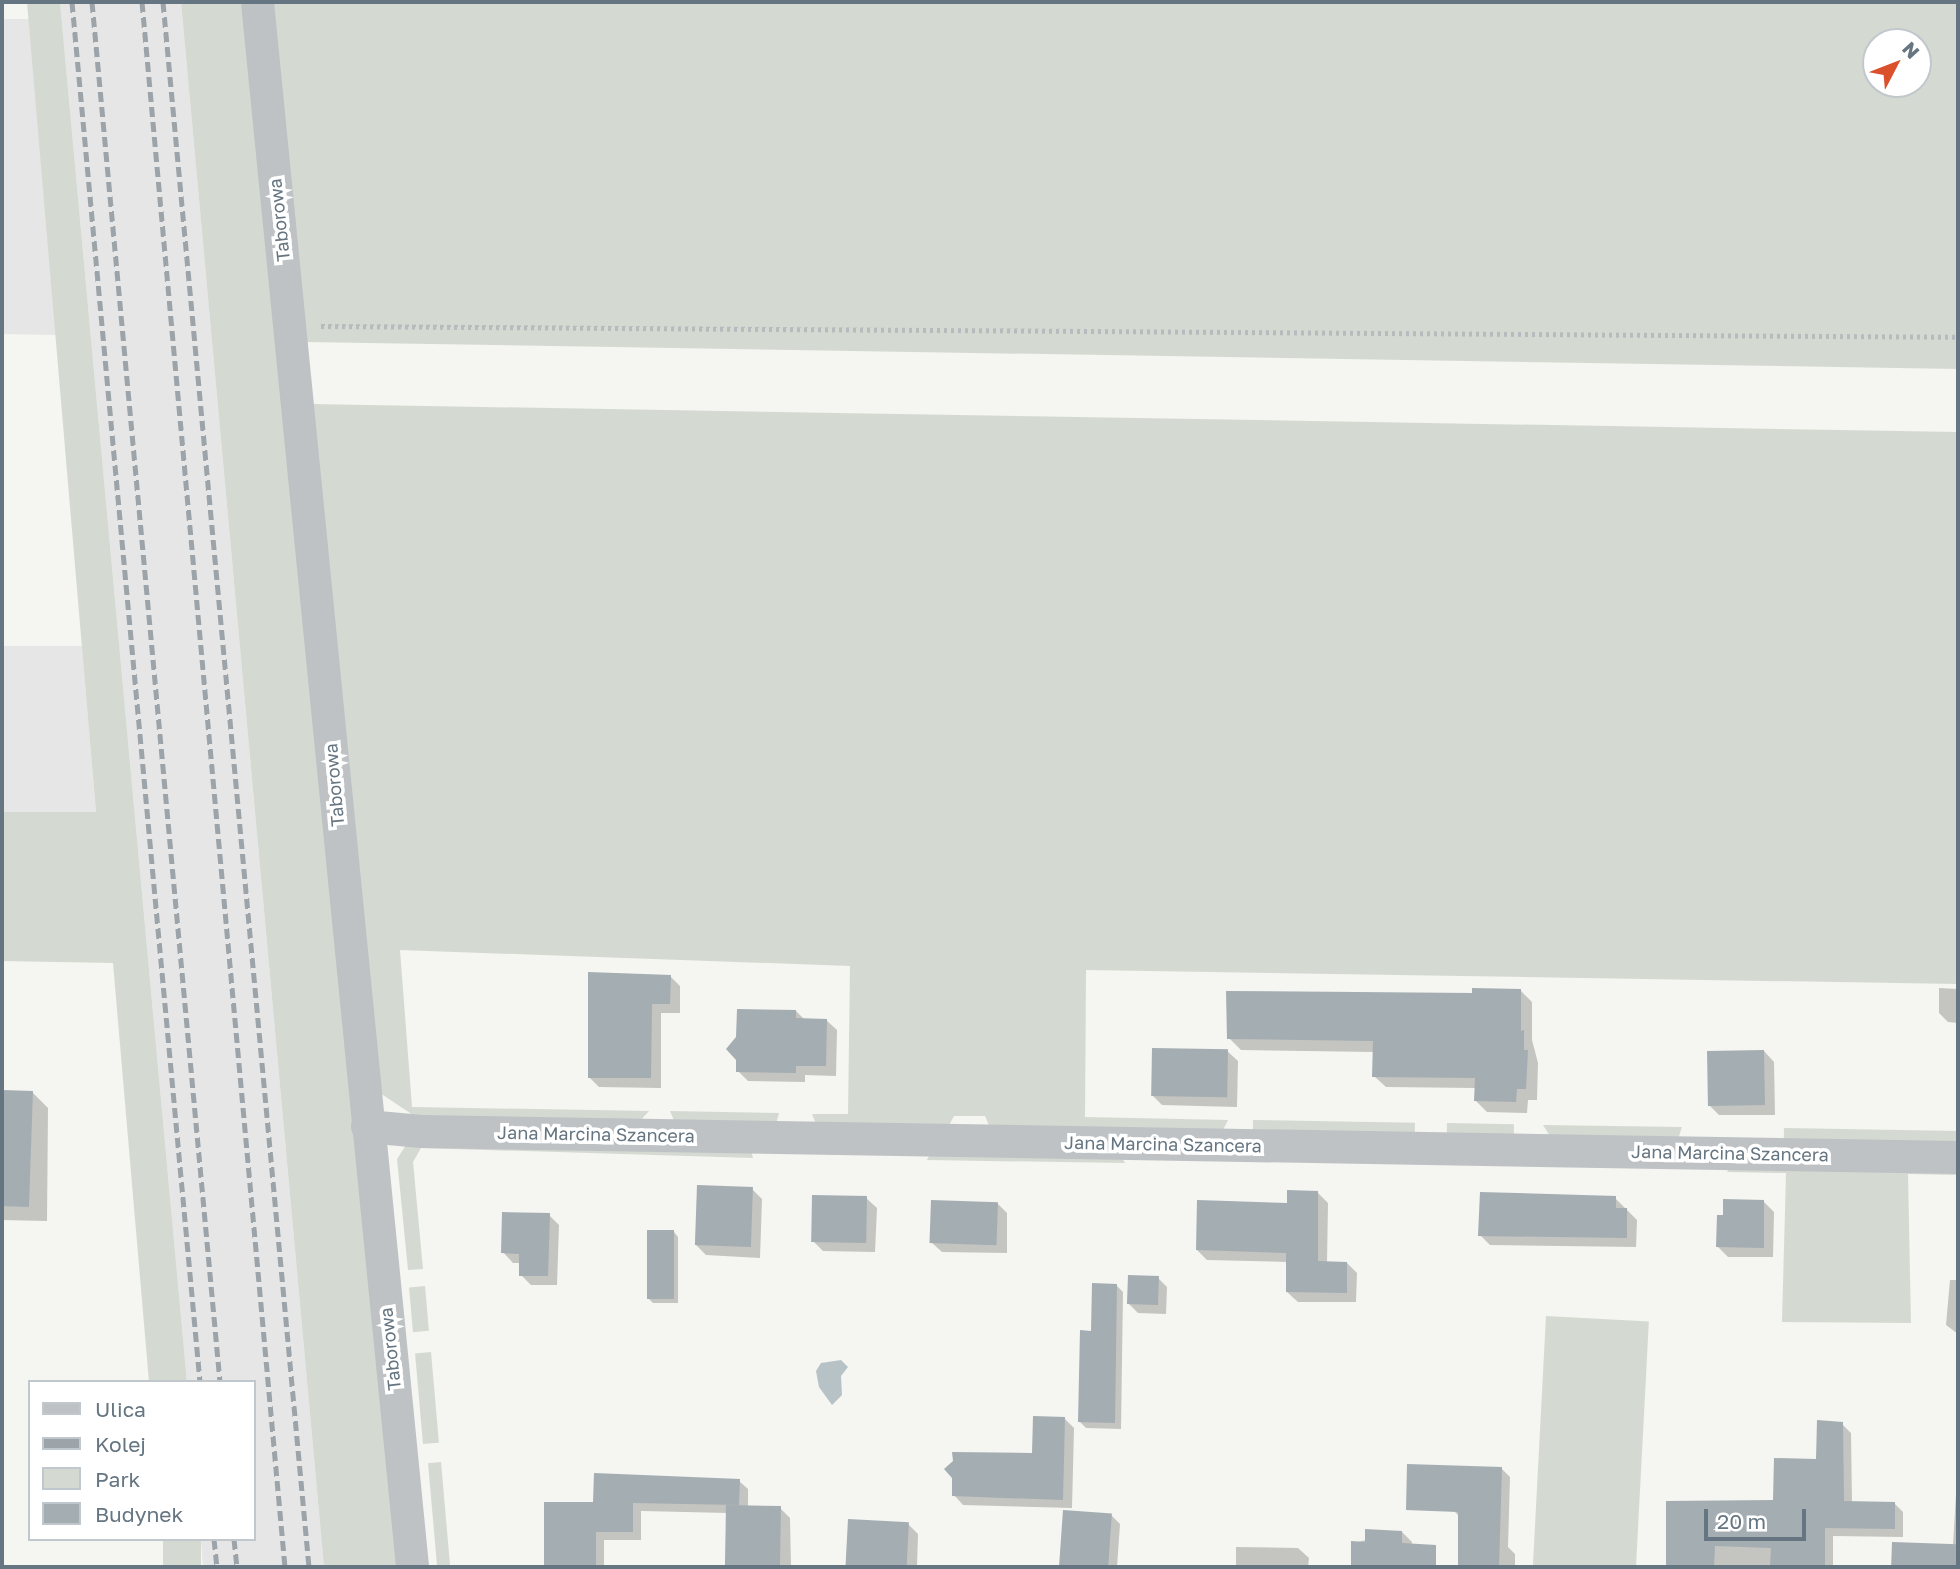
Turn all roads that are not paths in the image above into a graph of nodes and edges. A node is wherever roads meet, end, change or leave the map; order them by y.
1 (257, 2) edge
2 (367, 1126) junction
3 (1958, 1157) edge
4 (412, 1567) edge

1 - 2 street, Taborowa
2 - 3 street, Jana Marcina Szancera
2 - 4 street, Taborowa

